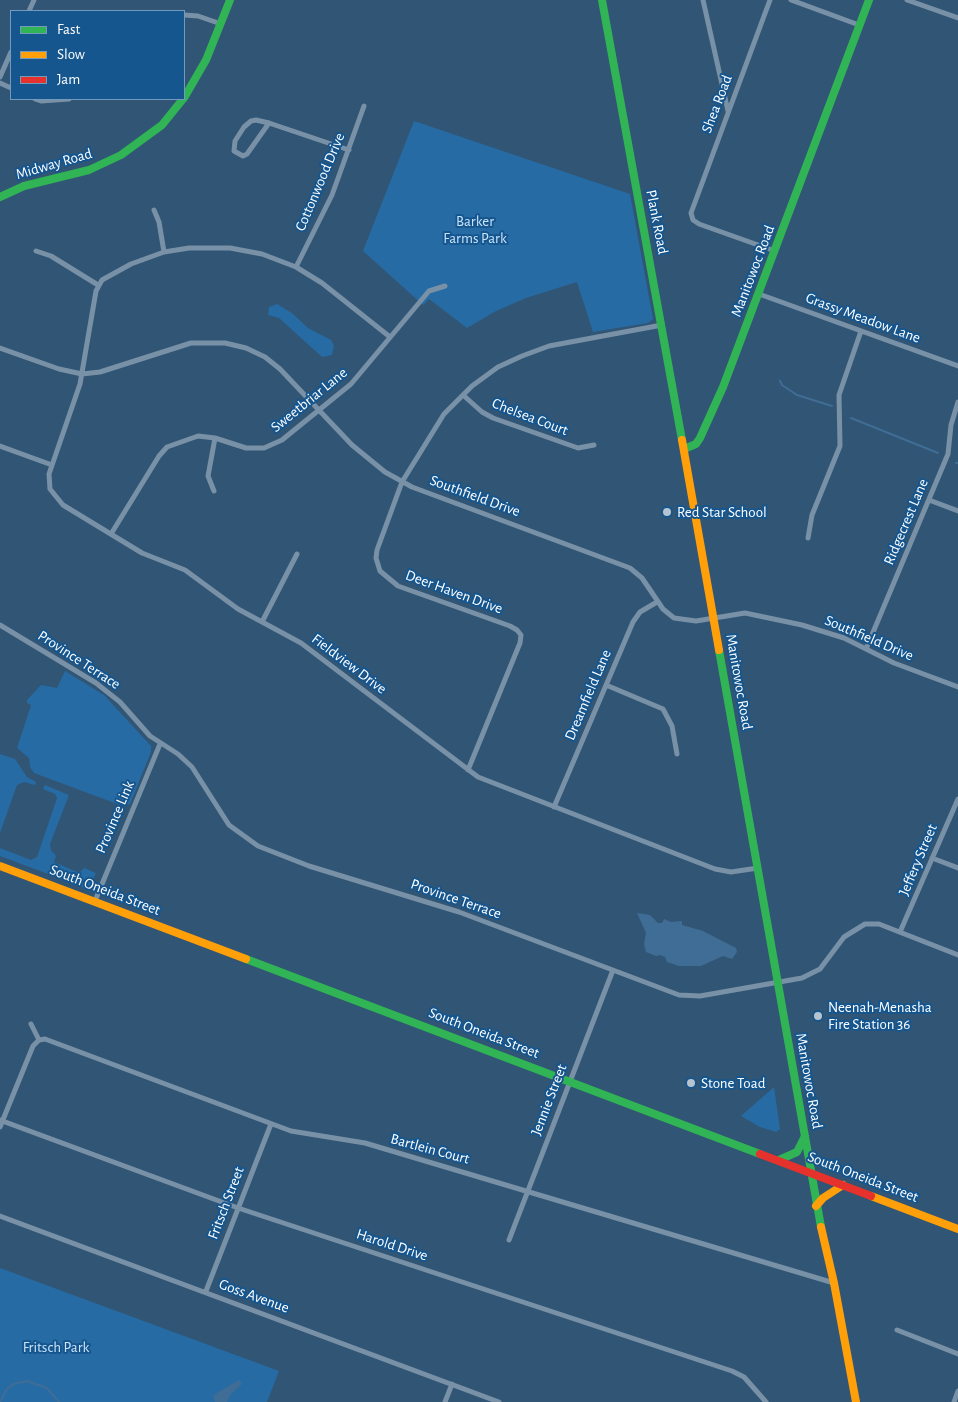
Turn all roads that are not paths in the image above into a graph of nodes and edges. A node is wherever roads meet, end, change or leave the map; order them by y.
1 (230, 0) edge
2 (602, 0) edge
3 (703, 0) edge
4 (770, 0) edge
5 (791, 0) edge
6 (868, 0) edge
7 (908, 0) edge
8 (185, 16) edge
9 (958, 18) edge
10 (221, 24) junction
11 (860, 25) junction
12 (10, 54) edge
13 (0, 77) edge
14 (185, 96) edge
15 (38, 100) edge
16 (54, 100) edge
17 (182, 100) edge
18 (364, 106) dead end
19 (728, 112) junction
20 (270, 123) junction
21 (349, 150) junction
22 (0, 197) edge
23 (154, 210) dead end
24 (36, 251) dead end
25 (775, 251) junction
26 (164, 252) junction
27 (296, 267) junction
28 (98, 285) junction
29 (445, 286) dead end
30 (759, 294) junction
31 (662, 325) junction
32 (861, 331) junction
33 (390, 337) junction
34 (0, 348) edge
35 (958, 366) edge
36 (82, 374) junction
37 (463, 395) junction
38 (958, 402) edge
39 (319, 410) junction
40 (215, 438) junction
41 (594, 445) dead end
42 (0, 446) edge
43 (684, 450) junction
44 (52, 464) junction
45 (402, 482) junction
46 (214, 491) dead end
47 (929, 500) junction
48 (958, 511) edge
49 (111, 534) junction
50 (808, 538) dead end
51 (297, 554) dead end
52 (657, 602) junction
53 (713, 618) junction
54 (262, 622) junction
55 (0, 625) edge
56 (866, 650) junction
57 (606, 685) junction
58 (958, 687) edge
59 (160, 744) junction
60 (677, 754) dead end
61 (468, 770) junction
62 (958, 799) edge
63 (554, 807) junction
64 (932, 858) junction
65 (0, 866) edge
66 (758, 868) junction
67 (958, 868) edge
68 (95, 901) junction
69 (900, 932) junction
70 (958, 955) edge
71 (613, 970) junction
72 (778, 983) junction
73 (31, 1024) dead end
74 (39, 1040) junction
75 (570, 1080) junction
76 (1, 1120) edge
77 (271, 1124) junction
78 (0, 1127) edge
79 (805, 1136) junction
80 (779, 1160) junction
81 (812, 1173) junction
82 (843, 1185) junction
83 (528, 1190) junction
84 (816, 1206) junction
85 (238, 1208) junction
86 (0, 1216) edge
87 (958, 1229) edge
88 (509, 1240) dead end
89 (834, 1282) junction
90 (206, 1292) junction
91 (897, 1330) dead end
92 (958, 1354) edge
93 (452, 1384) junction
94 (958, 1391) edge
95 (445, 1402) edge
96 (499, 1402) edge
97 (766, 1402) edge
98 (856, 1402) edge
99 (954, 1402) edge

1 - 10 main road, Midway Road
2 - 31 main road, Plank Road
3 - 19 street
4 - 19 street, Shea Road
5 - 11 street
6 - 11 main road, Manitowoc Road
7 - 9 street
8 - 10 street
10 - 14 main road, Midway Road
11 - 25 main road, Manitowoc Road
12 - 13 street
15 - 16 street
17 - 22 main road, Midway Road
18 - 21 street, Cottonwood Drive
19 - 25 street, Shea Road
20 - 20 street
20 - 21 street
21 - 27 street, Cottonwood Drive
23 - 26 street
24 - 28 street
25 - 30 main road, Manitowoc Road
26 - 27 street
26 - 28 street
27 - 33 street
28 - 36 street, Fieldview Drive
29 - 33 street, Sweetbriar Lane
30 - 32 street, Grassy Meadow Lane
30 - 43 main road, Manitowoc Road
31 - 37 street, Deer Haven Drive
31 - 43 main road, Plank Road
32 - 35 street, Grassy Meadow Lane
32 - 50 street
33 - 39 street, Sweetbriar Lane
34 - 36 street, Southfield Drive
36 - 39 street, Southfield Drive
36 - 44 street, Fieldview Drive
37 - 41 street, Chelsea Court
37 - 45 street, Deer Haven Drive
38 - 47 street, Ridgecrest Lane
39 - 40 street, Sweetbriar Lane
39 - 45 street, Southfield Drive
40 - 46 street
40 - 49 street, Sweetbriar Lane
42 - 44 street
43 - 53 main road, Manitowoc Road
44 - 49 street, Fieldview Drive
45 - 52 street, Southfield Drive
45 - 61 street, Deer Haven Drive
47 - 48 street
47 - 56 street, Ridgecrest Lane
49 - 54 street, Fieldview Drive
51 - 54 street
52 - 53 street, Southfield Drive
52 - 57 street, Dreamfield Lane
53 - 56 street, Southfield Drive
53 - 66 main road, Manitowoc Road
54 - 61 street, Fieldview Drive
55 - 59 street, Province Terrace
56 - 58 street, Southfield Drive
57 - 60 street
57 - 63 street, Dreamfield Lane
59 - 68 street, Province Link
59 - 71 street, Province Terrace
61 - 63 street, Fieldview Drive
62 - 64 street, Jeffery Street
63 - 66 street, Fieldview Drive
64 - 67 street
64 - 69 street, Jeffery Street
65 - 68 main road, South Oneida Street
66 - 72 main road, Manitowoc Road
68 - 75 main road, South Oneida Street
69 - 70 street, Province Terrace
69 - 72 street, Province Terrace
71 - 72 street, Province Terrace
71 - 75 street, Jennie Street
72 - 79 main road, Manitowoc Road
73 - 74 street
74 - 76 street
74 - 77 street, Bartlein Court
75 - 80 main road, South Oneida Street
75 - 83 street, Jennie Street
76 - 78 street
76 - 85 street, Harold Drive
77 - 83 street, Bartlein Court
77 - 85 street, Fritsch Street
79 - 80 main road
79 - 81 main road, Manitowoc Road
80 - 81 main road, South Oneida Street
81 - 82 main road, South Oneida Street
81 - 84 main road, Manitowoc Road
82 - 84 main road
82 - 87 main road, South Oneida Street
83 - 88 street, Jennie Street
83 - 89 street, Bartlein Court
84 - 89 main road, Manitowoc Road
85 - 90 street, Fritsch Street
85 - 97 street, Harold Drive
86 - 90 street, Goss Avenue
89 - 98 main road, Manitowoc Road
90 - 93 street, Goss Avenue
91 - 92 street
93 - 95 street
93 - 96 street, Goss Avenue
94 - 99 street

